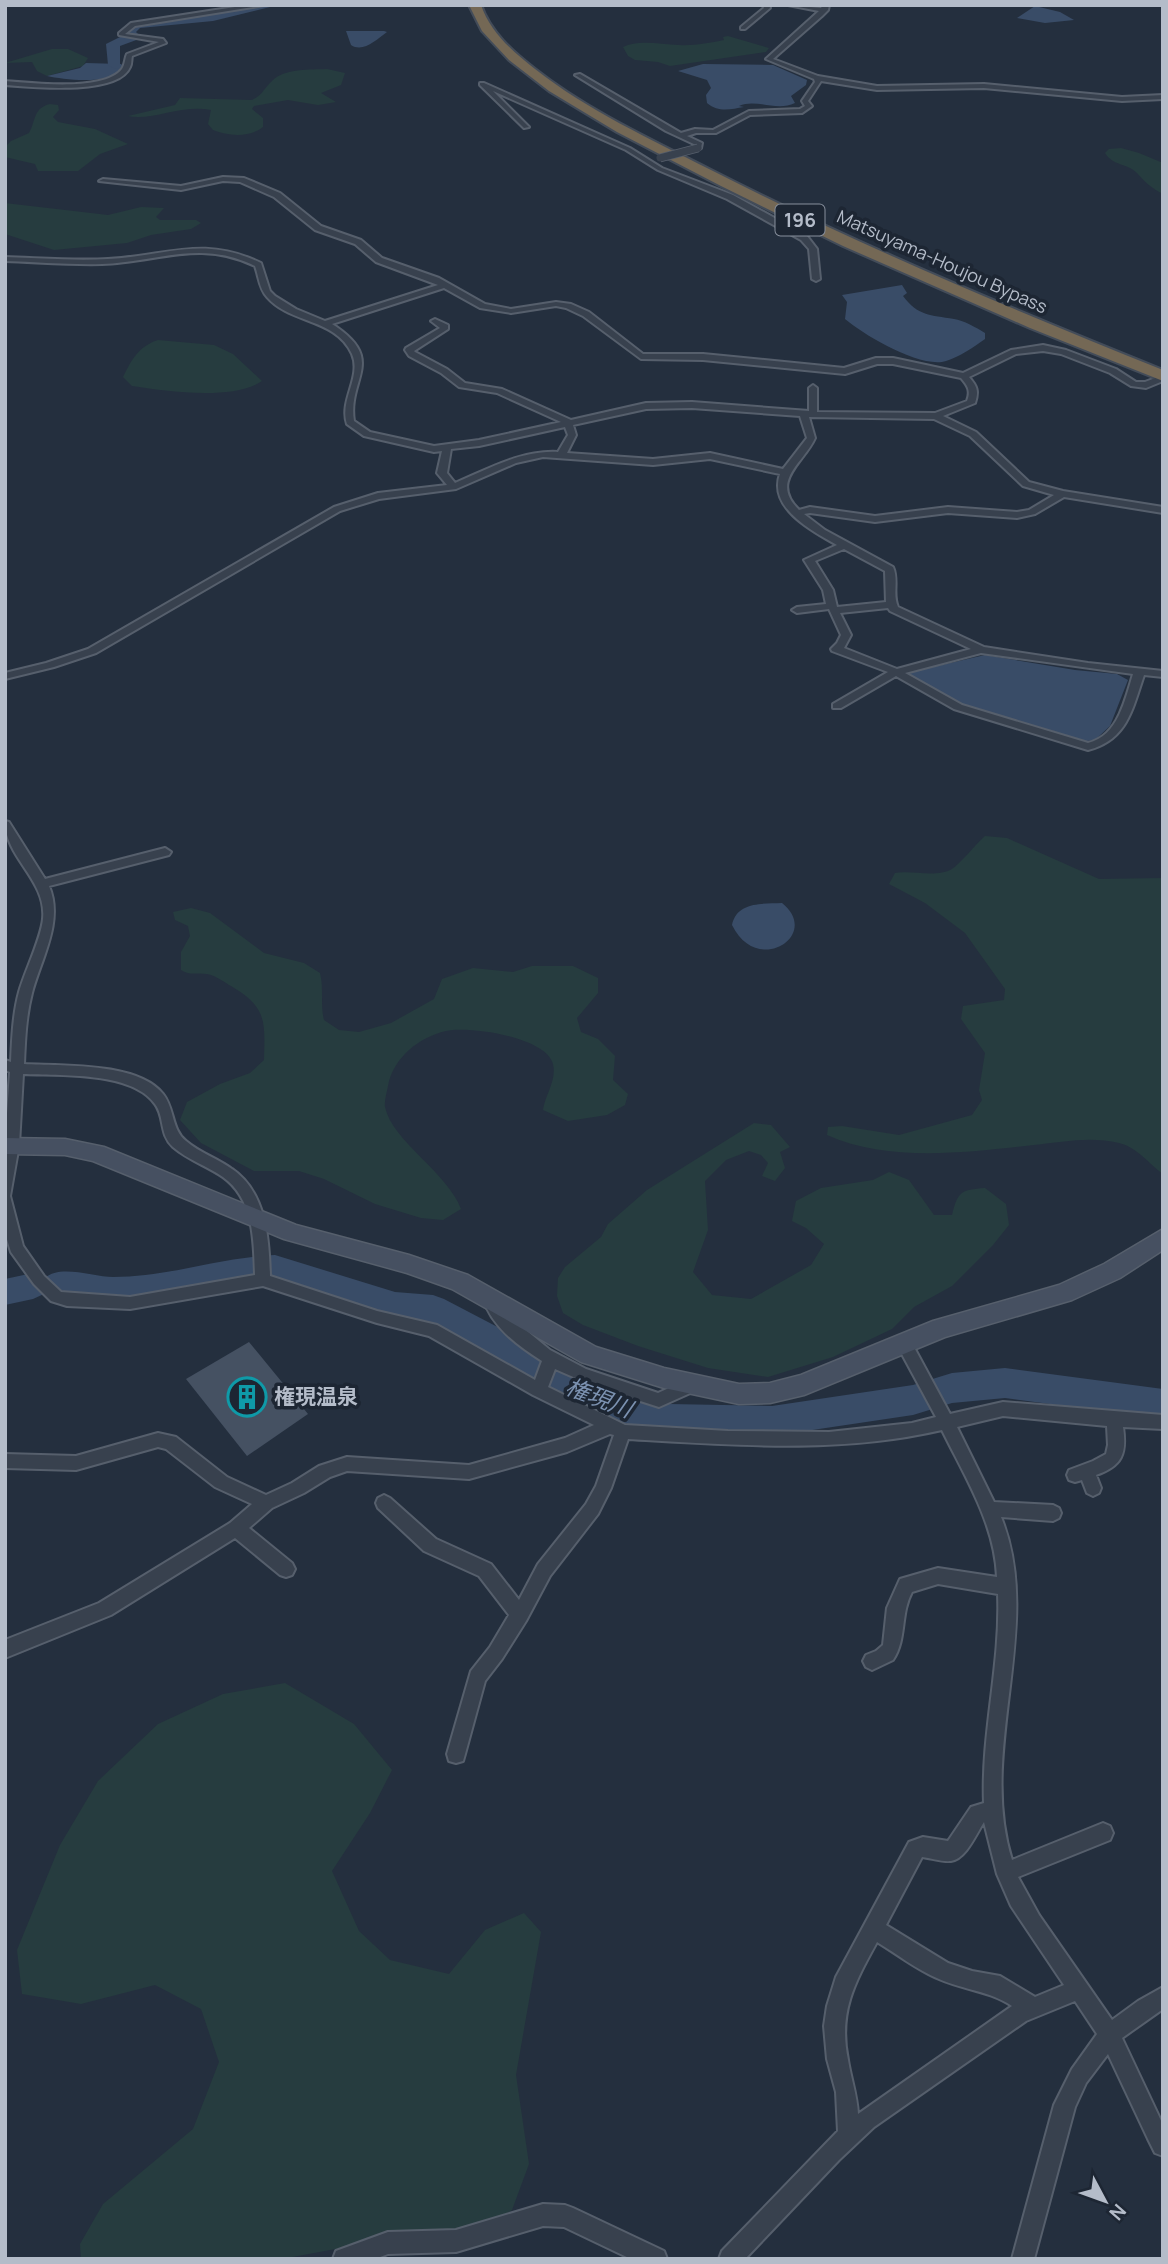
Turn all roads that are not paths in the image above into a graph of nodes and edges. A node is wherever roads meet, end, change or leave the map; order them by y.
1 (262, 5) edge
2 (475, 5) edge
3 (766, 5) edge
4 (791, 5) edge
5 (492, 7) dead end
6 (825, 8) edge
7 (780, 14) dead end
8 (743, 28) dead end
9 (578, 75) dead end
10 (817, 78) junction
11 (5, 82) edge
12 (1163, 97) edge
13 (526, 127) dead end
14 (680, 136) junction
15 (646, 161) junction
16 (103, 181) dead end
17 (743, 194) junction
18 (5, 259) edge
19 (816, 279) dead end
20 (445, 285) junction
21 (435, 321) dead end
22 (326, 323) junction
23 (1163, 366) edge
24 (964, 376) junction
25 (1163, 377) edge
26 (813, 388) dead end
27 (809, 414) junction
28 (936, 416) junction
29 (568, 422) junction
30 (447, 448) junction
31 (562, 454) junction
32 (786, 472) junction
33 (453, 487) junction
34 (1062, 494) junction
35 (803, 498) dead end
36 (808, 510) junction
37 (1163, 510) edge
38 (796, 513) junction
39 (844, 545) junction
40 (890, 605) junction
41 (833, 608) junction
42 (797, 610) dead end
43 (981, 650) junction
44 (896, 672) junction
45 (1139, 673) junction
46 (1163, 674) edge
47 (5, 676) edge
48 (837, 706) dead end
49 (5, 825) edge
50 (165, 852) dead end
51 (41, 884) junction
52 (12, 1067) edge
53 (8, 1146) edge
54 (5, 1192) edge
55 (5, 1200) edge
56 (257, 1220) junction
57 (1163, 1238) edge
58 (11, 1250) edge
59 (263, 1272) junction
60 (491, 1298) junction
61 (904, 1343) junction
62 (549, 1363) junction
63 (691, 1385) junction
64 (540, 1386) junction
65 (943, 1416) junction
66 (1114, 1420) junction
67 (1163, 1422) edge
68 (615, 1429) junction
69 (5, 1461) edge
70 (1094, 1488) dead end
71 (265, 1503) junction
72 (384, 1503) dead end
73 (989, 1509) junction
74 (1053, 1513) dead end
75 (236, 1528) junction
76 (286, 1569) dead end
77 (1006, 1587) junction
78 (520, 1615) junction
79 (5, 1649) edge
80 (872, 1661) dead end
81 (456, 1754) dead end
82 (992, 1811) junction
83 (1104, 1833) dead end
84 (1008, 1871) junction
85 (873, 1928) junction
86 (1080, 1989) junction
87 (1163, 1997) edge
88 (1033, 2007) junction
89 (1110, 2035) junction
90 (849, 2134) junction
91 (1163, 2145) edge
92 (344, 2259) edge
93 (656, 2259) edge
94 (730, 2259) edge
95 (1023, 2259) edge

1 - 11 street
2 - 17 highway, Matsuyama-Houjou Bypass / 196
3 - 8 street
4 - 6 street
4 - 7 street
5 - 17 highway, Matsuyama-Houjou Bypass / 196
6 - 10 street
9 - 14 street
10 - 12 street
10 - 14 street
13 - 15 street
14 - 15 street, bridge
15 - 17 street
16 - 20 street
17 - 19 street
17 - 23 highway, Matsuyama-Houjou Bypass / 196
17 - 25 highway, Matsuyama-Houjou Bypass / 196
18 - 22 street
20 - 22 street
20 - 24 street
21 - 29 street
22 - 30 street
24 - 25 street
24 - 28 street
26 - 27 street
27 - 28 street
27 - 29 street
27 - 32 street
28 - 34 street
29 - 30 street
29 - 31 street
30 - 33 street
31 - 32 street
31 - 33 street
32 - 38 street
33 - 47 street
34 - 36 street
34 - 37 street
35 - 36 street
36 - 38 street
38 - 39 street
39 - 40 street
39 - 41 street
40 - 41 street
40 - 43 street
41 - 42 street
41 - 44 street
43 - 44 street
43 - 45 street
44 - 45 street
44 - 48 street
45 - 46 street
49 - 51 street
50 - 51 street
51 - 52 street
52 - 53 street
52 - 56 street
53 - 54 street
53 - 56 street
55 - 58 street
56 - 59 street
56 - 60 street
57 - 61 street
58 - 59 street
59 - 64 street
60 - 62 street
60 - 63 street
61 - 63 street
61 - 65 street
62 - 63 street
62 - 64 street
64 - 68 street
65 - 66 street
65 - 68 street
65 - 73 street
66 - 67 street
66 - 70 street
68 - 71 street
68 - 78 street
69 - 71 street
71 - 75 street
72 - 78 street
73 - 74 street
73 - 77 street
75 - 76 street
75 - 79 street
77 - 80 street
77 - 82 street
78 - 81 street
82 - 84 street
82 - 85 street
83 - 84 street
84 - 86 street
85 - 88 street
85 - 90 street
86 - 88 street
86 - 89 street
87 - 89 street
88 - 90 street
89 - 91 street
89 - 95 street
90 - 94 street
92 - 93 street

